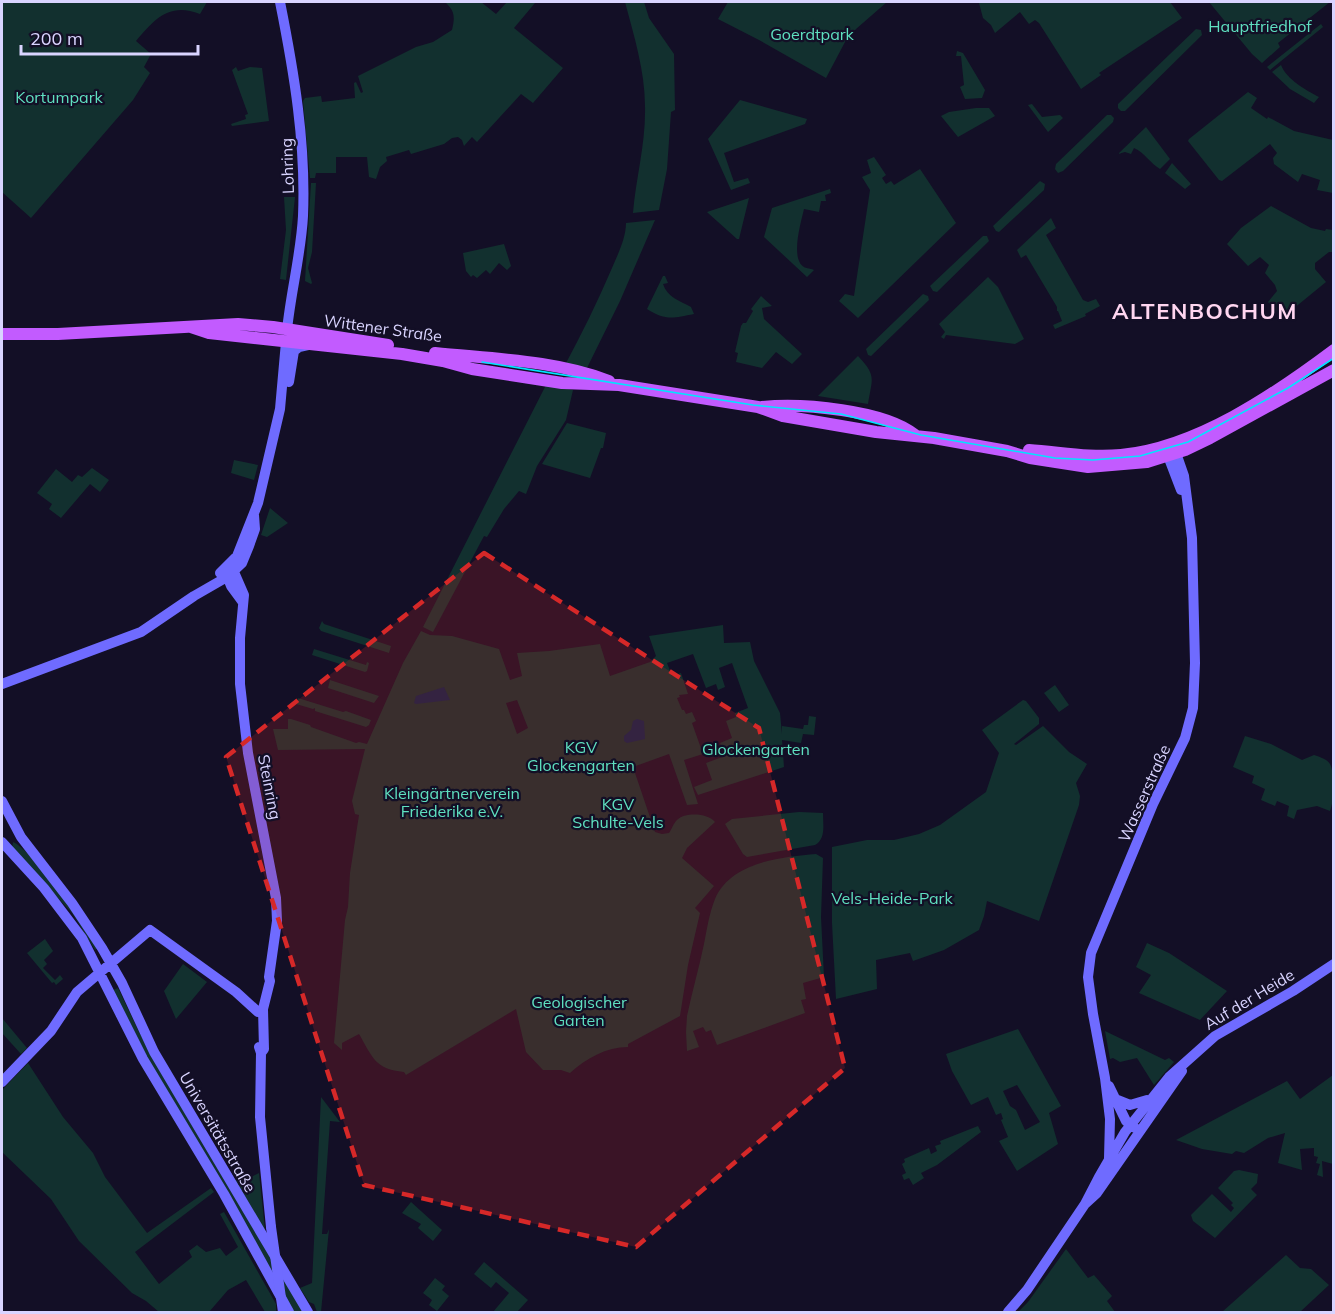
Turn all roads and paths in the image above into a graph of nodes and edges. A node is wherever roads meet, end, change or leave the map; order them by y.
1 (280, 2) edge
2 (260, 326) junction
3 (191, 327) junction
4 (2, 334) edge
5 (227, 334) junction
6 (286, 336) junction
7 (312, 345) junction
8 (1334, 350) edge
9 (475, 355) junction
10 (472, 369) junction
11 (1334, 370) edge
12 (619, 385) junction
13 (281, 402) junction
14 (1263, 403) junction
15 (758, 407) junction
16 (804, 407) junction
17 (869, 417) junction
18 (807, 420) junction
19 (866, 430) junction
20 (915, 435) junction
21 (1170, 452) junction
22 (229, 573) junction
23 (2, 684) edge
24 (2, 801) edge
25 (2, 842) edge
26 (111, 962) junction
27 (1334, 964) edge
28 (100, 972) junction
29 (268, 977) junction
30 (258, 1012) junction
31 (261, 1053) junction
32 (1184, 1065) junction
33 (1105, 1078) junction
34 (2, 1082) edge
35 (1150, 1098) junction
36 (1115, 1099) junction
37 (1110, 1119) junction
38 (1133, 1131) junction
39 (1109, 1158) junction
40 (1085, 1204) junction
41 (283, 1312) edge
42 (289, 1312) edge
43 (308, 1312) edge
44 (1008, 1312) edge

1 - 6 street, Lohring
2 - 3 main road, Wittener Straße
2 - 5 main road, Wittener Straße
2 - 6 main road, Wittener Straße
3 - 4 main road, Wittener Straße
3 - 5 main road, Wittener Straße
5 - 6 main road, Wittener Straße
6 - 7 main road, Wittener Straße
6 - 9 main road, Wittener Straße
6 - 13 street
7 - 10 main road, Wittener Straße
7 - 13 street
8 - 14 main road, Wittener Straße
9 - 10 main road
9 - 12 main road, Wittener Straße
10 - 12 main road, Wittener Straße
11 - 14 main road, Wittener Straße
12 - 15 main road, Wittener Straße
13 - 22 street
14 - 21 main road, Wittener Straße
15 - 16 main road, Wittener Straße
15 - 18 main road, Wittener Straße
16 - 17 main road, Wittener Straße
16 - 18 main road
17 - 19 main road
17 - 20 main road, Wittener Straße
18 - 19 main road, Wittener Straße
19 - 20 main road, Wittener Straße
20 - 21 main road, Wittener Straße
21 - 33 street, Wasserstraße
22 - 23 street
22 - 29 street, Steinring
24 - 26 street, Universitätsstraße
25 - 28 street, Universitätsstraße
26 - 28 street
26 - 30 street
26 - 43 street, Universitätsstraße
27 - 32 street, Auf der Heide
28 - 34 street
28 - 42 street, Universitätsstraße
29 - 30 street, Steinring
29 - 31 street, Steinring
30 - 31 street, Steinring
31 - 41 street, Steinring, bridge
32 - 35 street, Auf der Heide
32 - 38 street, Auf der Heide
33 - 36 street, Wasserstraße
33 - 37 street, Wasserstraße
35 - 36 street
35 - 38 street, Auf der Heide
36 - 38 street, Wasserstraße
37 - 38 street
37 - 39 street, Wasserstraße
38 - 39 street, Wasserstraße
38 - 40 street, Wasserstraße
39 - 40 street, Wasserstraße
40 - 44 street, Wasserstraße

